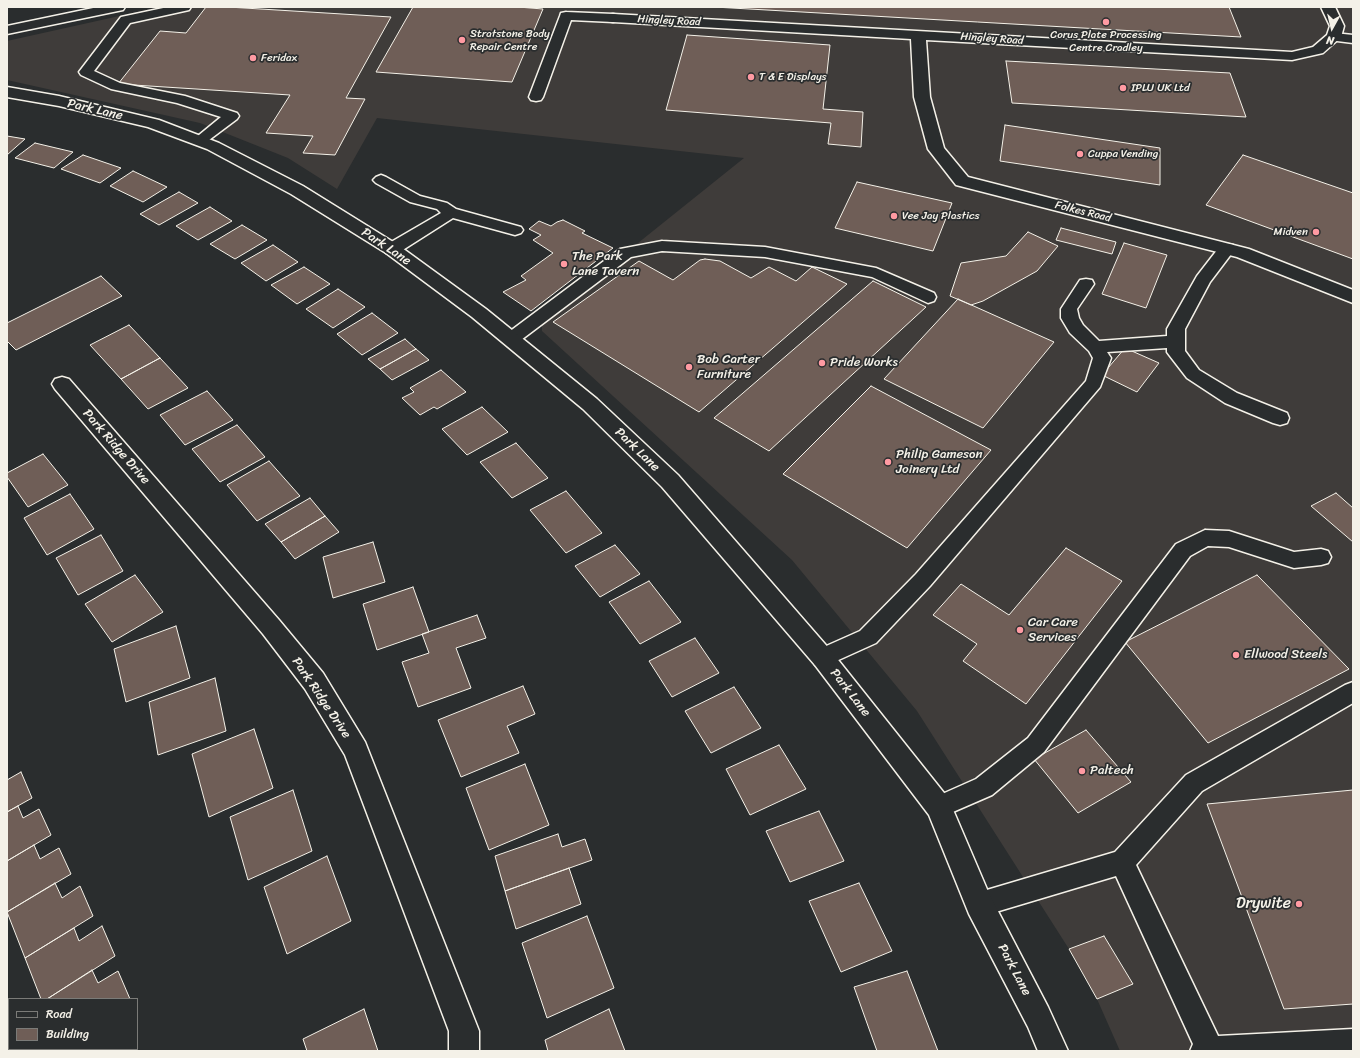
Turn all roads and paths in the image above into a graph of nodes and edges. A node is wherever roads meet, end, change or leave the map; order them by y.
1 (118, 7) edge
2 (185, 7) edge
3 (1328, 7) edge
4 (613, 18) joint
5 (7, 30) edge
6 (918, 34) junction
7 (1334, 37) junction
8 (1353, 38) edge
9 (7, 92) edge
10 (536, 97) dead end
11 (200, 140) junction
12 (381, 180) dead end
13 (451, 213) junction
14 (515, 230) dead end
15 (392, 249) junction
16 (1227, 249) junction
17 (1086, 284) dead end
18 (928, 297) dead end
19 (1353, 297) edge
20 (511, 339) junction
21 (1176, 341) junction
22 (1095, 347) junction
23 (62, 384) dead end
24 (1280, 418) dead end
25 (1321, 557) dead end
26 (822, 658) junction
27 (1353, 692) edge
28 (939, 807) junction
29 (1122, 862) junction
30 (979, 904) junction
31 (1353, 1043) edge
32 (464, 1051) edge
33 (1053, 1051) edge
34 (1207, 1051) edge

1 - 5 main road
2 - 11 lane
3 - 7 main road
4 - 6 main road, Hingley Road
4 - 10 lane
6 - 7 main road, Hingley Road
6 - 16 main road, Folkes Road
7 - 8 lane
9 - 11 main road, Park Lane
11 - 15 main road, Park Lane
12 - 13 lane
13 - 14 lane
13 - 15 lane
15 - 20 main road, Park Lane
16 - 19 main road, Folkes Road
16 - 21 lane
17 - 22 lane
18 - 20 lane
20 - 26 main road, Park Lane
21 - 22 lane
21 - 24 lane
22 - 26 lane
23 - 32 main road, Park Ridge Drive
25 - 28 lane
26 - 28 main road, Park Lane
27 - 29 lane
28 - 30 main road, Park Lane
29 - 30 lane
29 - 34 lane
30 - 33 main road, Park Lane
31 - 34 lane

